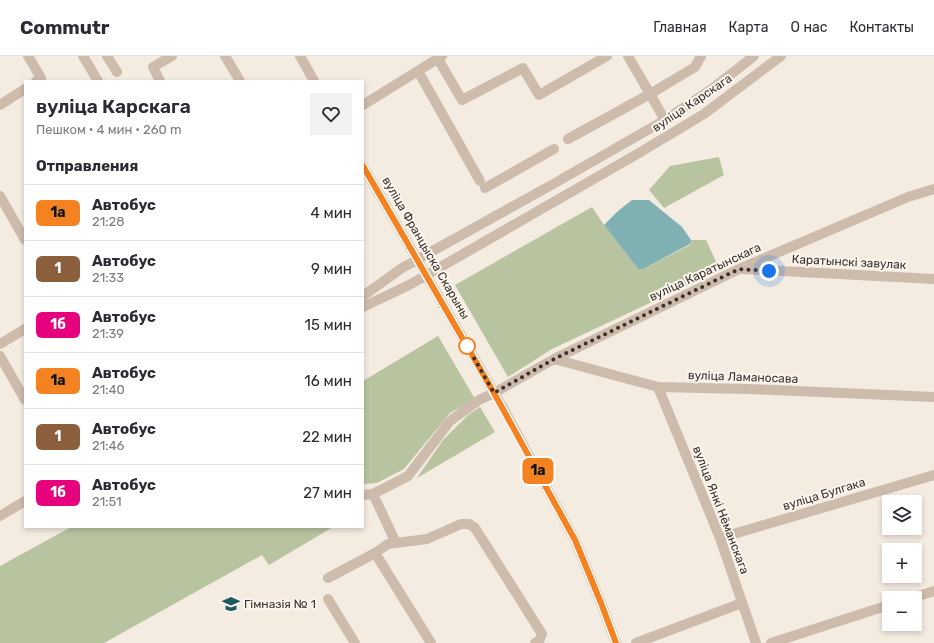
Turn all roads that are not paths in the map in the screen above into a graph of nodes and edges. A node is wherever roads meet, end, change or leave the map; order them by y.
1 (28, 56) edge
2 (83, 56) edge
3 (107, 56) edge
4 (172, 56) edge
5 (226, 56) edge
6 (300, 56) edge
7 (607, 56) edge
8 (628, 56) edge
9 (701, 56) edge
10 (754, 56) edge
11 (781, 56) edge
12 (440, 57) edge
13 (418, 71) junction
14 (117, 72) dead end
15 (38, 80) edge
16 (97, 80) edge
17 (160, 80) edge
18 (239, 80) edge
19 (313, 80) edge
20 (24, 90) edge
21 (650, 94) junction
22 (364, 104) edge
23 (0, 105) edge
24 (665, 120) junction
25 (568, 139) dead end
26 (554, 149) dead end
27 (364, 168) edge
28 (934, 189) edge
29 (0, 196) edge
30 (24, 238) edge
31 (417, 260) junction
32 (739, 269) junction
33 (426, 275) junction
34 (934, 279) edge
35 (364, 295) edge
36 (364, 307) edge
37 (24, 330) edge
38 (0, 344) edge
39 (0, 356) edge
40 (554, 359) junction
41 (658, 388) junction
42 (494, 393) junction
43 (934, 397) edge
44 (24, 398) edge
45 (934, 475) edge
46 (368, 494) edge
47 (24, 502) edge
48 (0, 516) edge
49 (720, 538) junction
50 (396, 543) junction
51 (375, 553) junction
52 (328, 578) dead end
53 (934, 591) edge
54 (922, 595) edge
55 (328, 599) dead end
56 (742, 603) junction
57 (882, 607) edge
58 (538, 642) edge
59 (355, 643) edge
60 (431, 643) edge
61 (616, 643) edge
62 (636, 643) edge
63 (756, 643) edge
64 (771, 643) edge

1 - 15 street
2 - 16 street
3 - 14 street
4 - 17 street
5 - 18 street
6 - 19 street
7 - 12 street
8 - 21 street
9 - 21 street
10 - 24 street, вуліца Карскага
11 - 33 street, вуліца Карскага
12 - 13 street
13 - 22 street
13 - 26 street
20 - 23 street
21 - 24 street
21 - 25 street
24 - 31 street, вуліца Карскага
27 - 31 street, вуліца Францыска Скарыны
28 - 32 street, вуліца Каратынскага
29 - 30 street
31 - 33 street, вуліца Францыска Скарыны
31 - 35 street, вуліца Карскага
32 - 34 street, Каратынскі завулак
32 - 40 street, вуліца Каратынскага
33 - 36 street, вуліца Карскага
33 - 42 street, вуліца Францыска Скарыны
37 - 38 street
39 - 44 street
40 - 41 street, вуліца Ламаносава
40 - 42 street, вуліца Каратынскага
41 - 43 street, вуліца Ламаносава
41 - 49 street, вуліца Янкі Нёманскага
42 - 46 street, вуліца Каратынскага
42 - 61 street, вуліца Францыска Скарыны
45 - 49 street, вуліца Булгака
46 - 50 street
47 - 48 street
49 - 56 street, вуліца Янкі Нёманскага
50 - 51 street
50 - 58 street
51 - 52 street
51 - 60 street
53 - 54 street
55 - 59 street
56 - 62 street
56 - 63 street, вуліца Янкі Нёманскага
57 - 64 street

